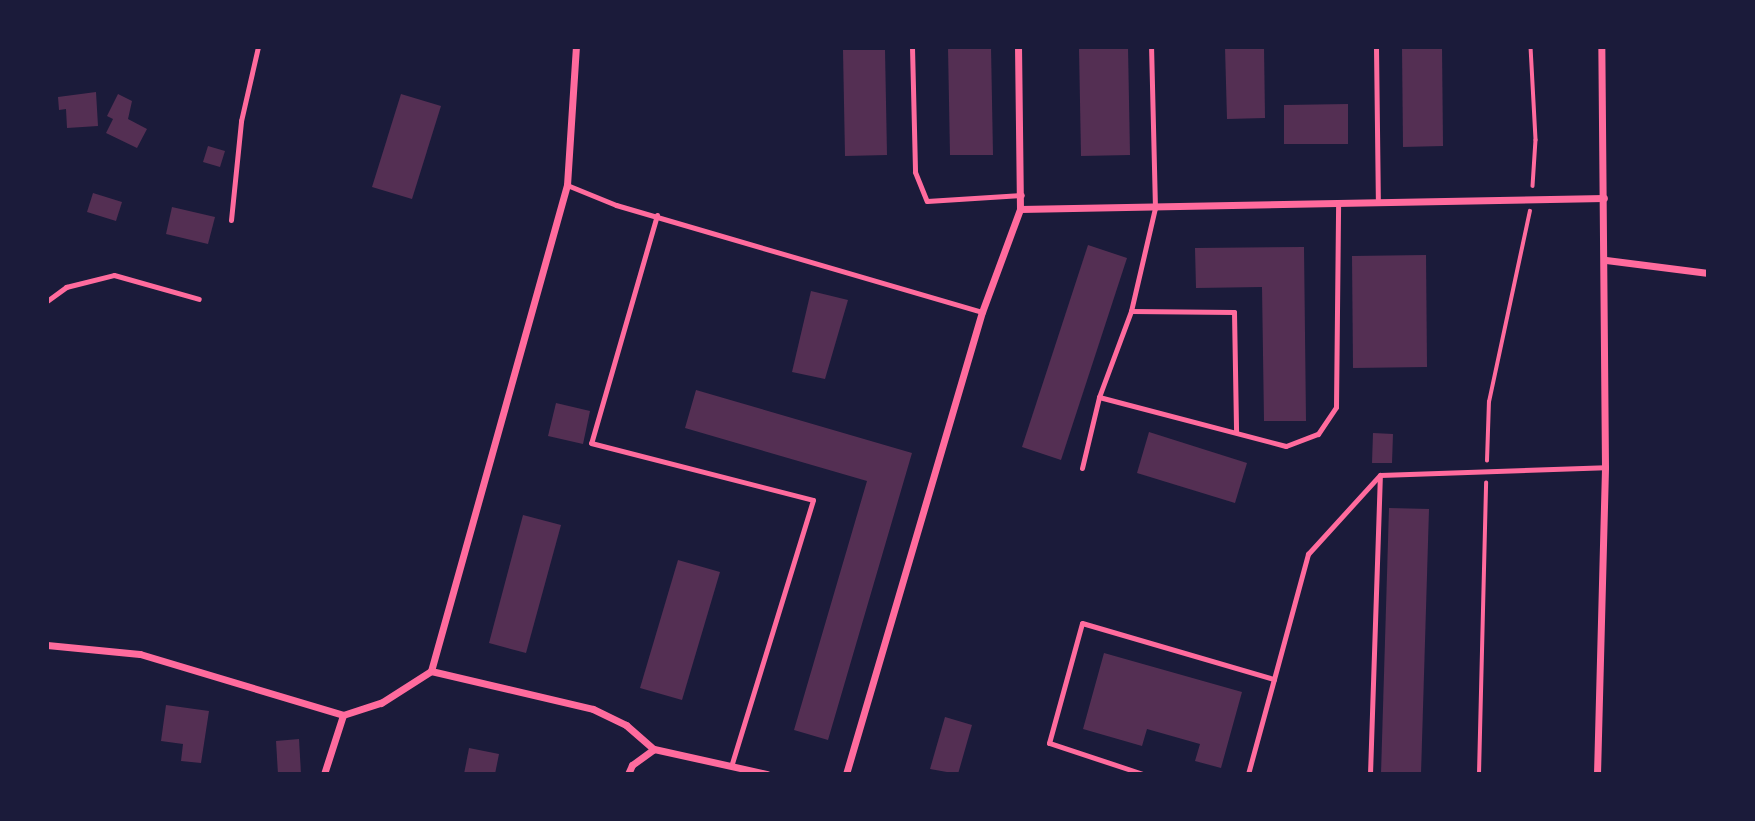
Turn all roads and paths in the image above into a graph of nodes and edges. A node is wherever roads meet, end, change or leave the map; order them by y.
1 (258, 47) edge
2 (576, 47) edge
3 (912, 47) edge
4 (1018, 47) edge
5 (1150, 47) edge
6 (1376, 47) edge
7 (1531, 47) edge
8 (1601, 47) edge
9 (567, 186) junction
10 (1533, 186) dead end
11 (1022, 195) junction
12 (1604, 198) junction
13 (1338, 202) junction
14 (1378, 202) junction
15 (1155, 208) junction
16 (1020, 209) junction
17 (1530, 209) dead end
18 (657, 215) junction
19 (232, 220) dead end
20 (1605, 260) junction
21 (1708, 273) edge
22 (199, 299) dead end
23 (47, 301) edge
24 (1131, 311) junction
25 (982, 312) junction
26 (1099, 397) junction
27 (1236, 431) junction
28 (1605, 467) junction
29 (1082, 468) dead end
30 (1486, 471) junction
31 (1380, 475) junction
32 (47, 645) edge
33 (431, 671) junction
34 (1274, 679) junction
35 (343, 715) junction
36 (653, 749) junction
37 (732, 764) junction
38 (324, 774) edge
39 (628, 774) edge
40 (767, 774) edge
41 (846, 774) edge
42 (1143, 774) edge
43 (1248, 774) edge
44 (1370, 774) edge
45 (1479, 774) edge
46 (1597, 774) edge

1 - 19 lane
2 - 9 street
3 - 11 lane
4 - 11 street
5 - 15 lane
6 - 14 lane
7 - 10 path
8 - 12 street
9 - 18 lane
9 - 33 street
11 - 16 street
12 - 14 street
12 - 20 street
13 - 14 street
13 - 15 street
13 - 27 lane
15 - 16 street
15 - 24 lane
16 - 25 street
17 - 30 path
18 - 25 lane
18 - 37 lane
20 - 21 street
20 - 28 street
22 - 23 lane
24 - 26 lane
24 - 27 lane
25 - 41 street
26 - 27 lane
26 - 29 lane
28 - 30 lane
28 - 46 street
30 - 31 lane
30 - 45 path
31 - 34 lane
31 - 44 lane
32 - 35 street
33 - 35 street
33 - 36 street
34 - 42 lane
34 - 43 lane
35 - 38 street
36 - 37 street
36 - 39 street
37 - 40 street

